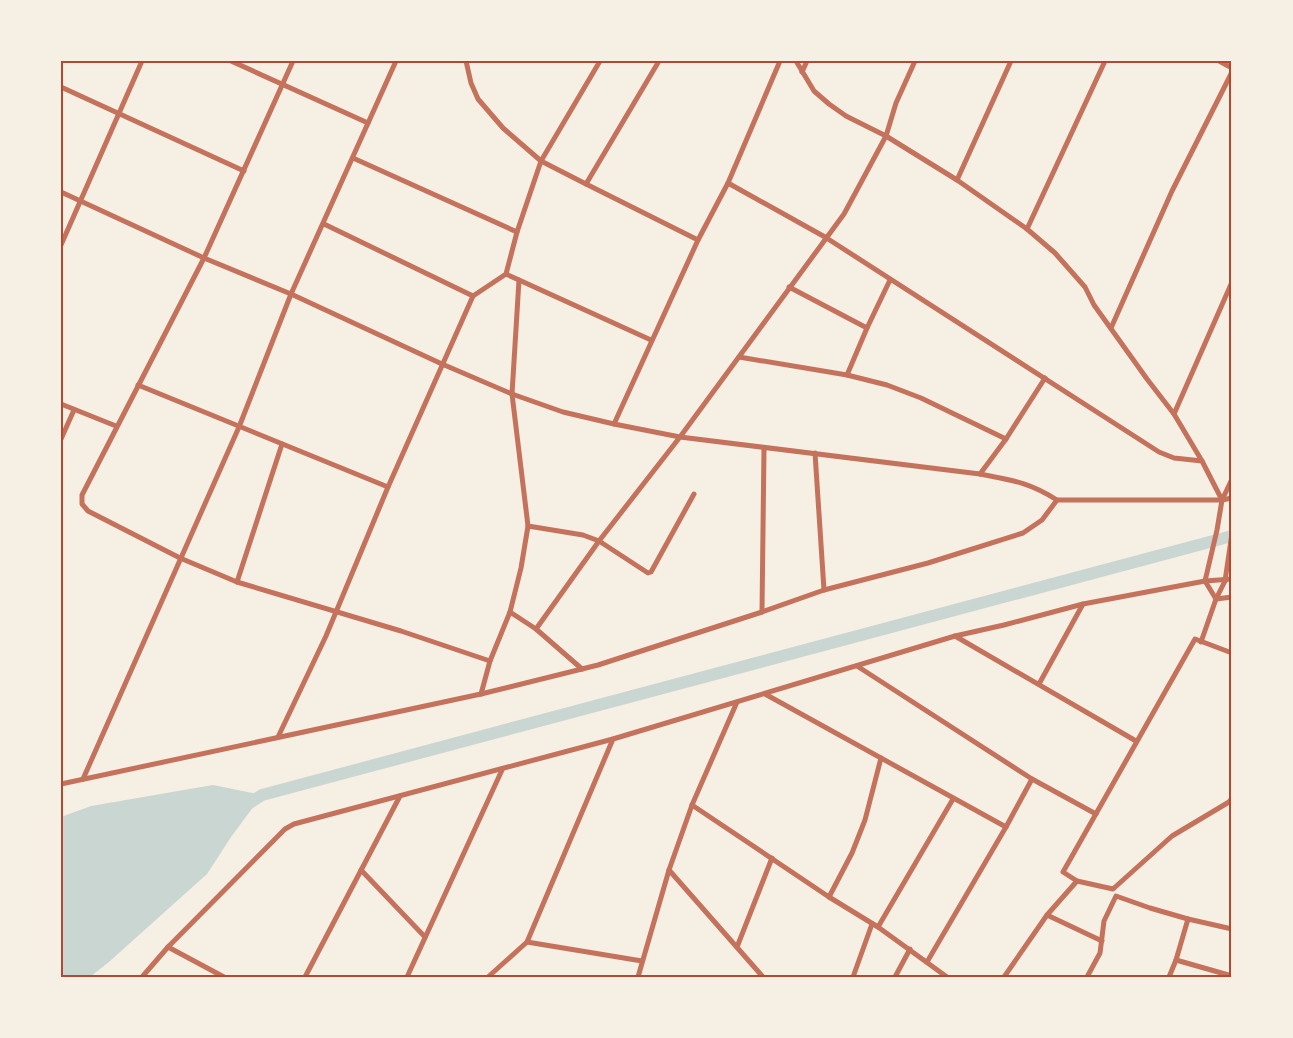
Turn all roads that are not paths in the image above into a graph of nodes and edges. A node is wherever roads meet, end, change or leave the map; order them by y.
1 (142, 61) edge
2 (231, 61) edge
3 (294, 61) edge
4 (396, 61) edge
5 (466, 61) edge
6 (600, 61) edge
7 (658, 61) edge
8 (780, 61) edge
9 (796, 61) edge
10 (806, 61) edge
11 (915, 61) edge
12 (1011, 61) edge
13 (1105, 61) edge
14 (1219, 61) edge
15 (1232, 68) edge
16 (802, 72) junction
17 (1232, 72) edge
18 (283, 85) junction
19 (61, 87) edge
20 (120, 113) junction
21 (368, 123) junction
22 (886, 136) junction
23 (353, 158) junction
24 (541, 161) junction
25 (244, 171) junction
26 (957, 180) junction
27 (728, 183) junction
28 (586, 184) junction
29 (61, 192) edge
30 (81, 202) junction
31 (324, 224) junction
32 (1027, 229) junction
33 (517, 232) junction
34 (825, 237) junction
35 (698, 240) junction
36 (61, 246) edge
37 (204, 258) junction
38 (506, 274) junction
39 (519, 280) junction
40 (890, 280) junction
41 (1232, 282) edge
42 (789, 286) junction
43 (292, 294) junction
44 (473, 296) junction
45 (867, 328) junction
46 (1111, 328) junction
47 (651, 340) junction
48 (739, 357) junction
49 (442, 364) junction
50 (848, 375) junction
51 (1045, 378) junction
52 (138, 385) junction
53 (512, 394) junction
54 (61, 404) edge
55 (74, 410) junction
56 (1174, 414) junction
57 (614, 424) junction
58 (116, 426) junction
59 (238, 427) junction
60 (680, 437) junction
61 (61, 439) edge
62 (1006, 439) junction
63 (282, 444) junction
64 (764, 448) junction
65 (815, 453) junction
66 (1202, 461) junction
67 (980, 474) junction
68 (1232, 480) edge
69 (388, 487) junction
70 (694, 494) dead end
71 (1232, 498) edge
72 (1057, 500) junction
73 (1222, 500) junction
74 (528, 526) junction
75 (1232, 533) edge
76 (599, 541) junction
77 (180, 558) junction
78 (1232, 579) edge
79 (1205, 581) junction
80 (1224, 581) junction
81 (237, 582) junction
82 (824, 590) junction
83 (1232, 597) edge
84 (1216, 599) junction
85 (1083, 604) junction
86 (336, 612) junction
87 (510, 612) junction
88 (762, 612) junction
89 (536, 628) junction
90 (955, 636) junction
91 (1201, 642) junction
92 (1232, 653) edge
93 (490, 661) junction
94 (857, 666) junction
95 (582, 669) junction
96 (1038, 684) junction
97 (481, 694) junction
98 (766, 694) junction
99 (737, 702) junction
100 (278, 738) junction
101 (613, 739) junction
102 (1136, 741) junction
103 (881, 758) junction
104 (502, 770) junction
105 (83, 779) junction
106 (1032, 779) junction
107 (61, 784) edge
108 (400, 796) junction
109 (953, 799) junction
110 (1231, 801) edge
111 (692, 805) junction
112 (1096, 814) junction
113 (1006, 827) junction
114 (772, 858) junction
115 (361, 870) junction
116 (670, 870) junction
117 (1077, 881) junction
118 (1113, 889) junction
119 (1116, 896) junction
120 (829, 897) junction
121 (1047, 915) junction
122 (1188, 919) junction
123 (872, 924) junction
124 (878, 927) junction
125 (1232, 929) edge
126 (425, 937) junction
127 (1102, 941) junction
128 (527, 942) junction
129 (168, 947) junction
130 (737, 947) junction
131 (910, 949) junction
132 (1176, 960) junction
133 (642, 961) junction
134 (928, 962) junction
135 (408, 976) edge
136 (1232, 976) edge
137 (142, 977) edge
138 (224, 977) edge
139 (305, 977) edge
140 (488, 977) edge
141 (638, 977) edge
142 (763, 977) edge
143 (853, 977) edge
144 (896, 977) edge
145 (947, 977) edge
146 (1004, 977) edge
147 (1087, 977) edge
148 (1169, 977) edge

1 - 20 street
2 - 18 street
3 - 18 street
4 - 21 street
5 - 24 street
6 - 24 street
7 - 28 street
8 - 27 street
9 - 16 street
10 - 16 street
11 - 22 street
12 - 26 street
13 - 32 street
14 - 15 street
16 - 22 street
17 - 46 street
18 - 21 street
18 - 25 street
19 - 20 street
20 - 25 street
20 - 30 street
21 - 23 street
22 - 26 street
22 - 34 street
23 - 31 street
23 - 33 street
24 - 28 street
24 - 33 street
25 - 37 street
26 - 32 street
27 - 34 street
27 - 35 street
28 - 35 street
29 - 30 street
30 - 36 street
30 - 37 street
31 - 43 street
31 - 44 street
32 - 46 street
33 - 38 street
34 - 40 street
34 - 42 street
35 - 47 street
37 - 43 street
37 - 52 street
38 - 39 street
38 - 44 street
39 - 47 street
39 - 53 street
40 - 45 street
40 - 51 street
41 - 56 street
42 - 45 street
42 - 48 street
43 - 49 street
43 - 59 street
44 - 49 street
45 - 50 street
46 - 56 street
47 - 57 street
48 - 50 street
48 - 60 street
49 - 53 street
49 - 69 street
50 - 62 street
51 - 62 street
51 - 66 street
52 - 58 street
52 - 59 street
53 - 57 street
53 - 74 street
54 - 55 street
55 - 58 street
55 - 61 street
56 - 66 street
57 - 60 street
58 - 77 street
59 - 63 street
59 - 77 street
60 - 64 street
60 - 76 street
62 - 67 street
63 - 69 street
63 - 81 street
64 - 65 street
64 - 88 street
65 - 67 street
65 - 82 street
66 - 73 street
67 - 72 street
68 - 73 street
69 - 86 street
70 - 76 street
71 - 73 street
72 - 73 street
72 - 82 street
73 - 79 street
74 - 76 street
74 - 87 street
75 - 80 street
76 - 89 street
77 - 81 street
77 - 105 street
78 - 80 street
79 - 80 street
79 - 84 street
79 - 85 street
80 - 84 street
81 - 86 street
82 - 88 street
83 - 84 street
84 - 91 street
85 - 90 street
85 - 96 street
86 - 93 street
86 - 100 street
87 - 89 street
87 - 93 street
88 - 95 street
89 - 95 street
90 - 94 street
90 - 96 street
91 - 92 street
91 - 102 street
93 - 97 street
94 - 98 street
94 - 106 street
95 - 97 street
96 - 102 street
97 - 100 street
98 - 99 street
98 - 103 street
99 - 101 street
99 - 111 street
100 - 105 street
101 - 104 street
101 - 128 street
102 - 112 street
103 - 109 street
103 - 120 street
104 - 108 street
104 - 126 street
105 - 107 street
106 - 112 street
106 - 113 street
108 - 115 street
108 - 129 street
109 - 113 street
109 - 124 street
110 - 118 street
111 - 114 street
111 - 116 street
112 - 117 street
113 - 134 street
114 - 120 street
114 - 130 street
115 - 126 street
115 - 139 street
116 - 130 street
116 - 133 street
117 - 118 street
117 - 121 street
118 - 119 street
119 - 122 street
119 - 127 street
120 - 123 street
121 - 127 street
121 - 146 street
122 - 125 street
122 - 132 street
123 - 124 street
123 - 143 street
124 - 131 street
126 - 135 street
127 - 147 street
128 - 133 street
128 - 140 street
129 - 137 street
129 - 138 street
130 - 142 street
131 - 134 street
131 - 144 street
132 - 136 street
132 - 148 street
133 - 141 street
134 - 145 street

